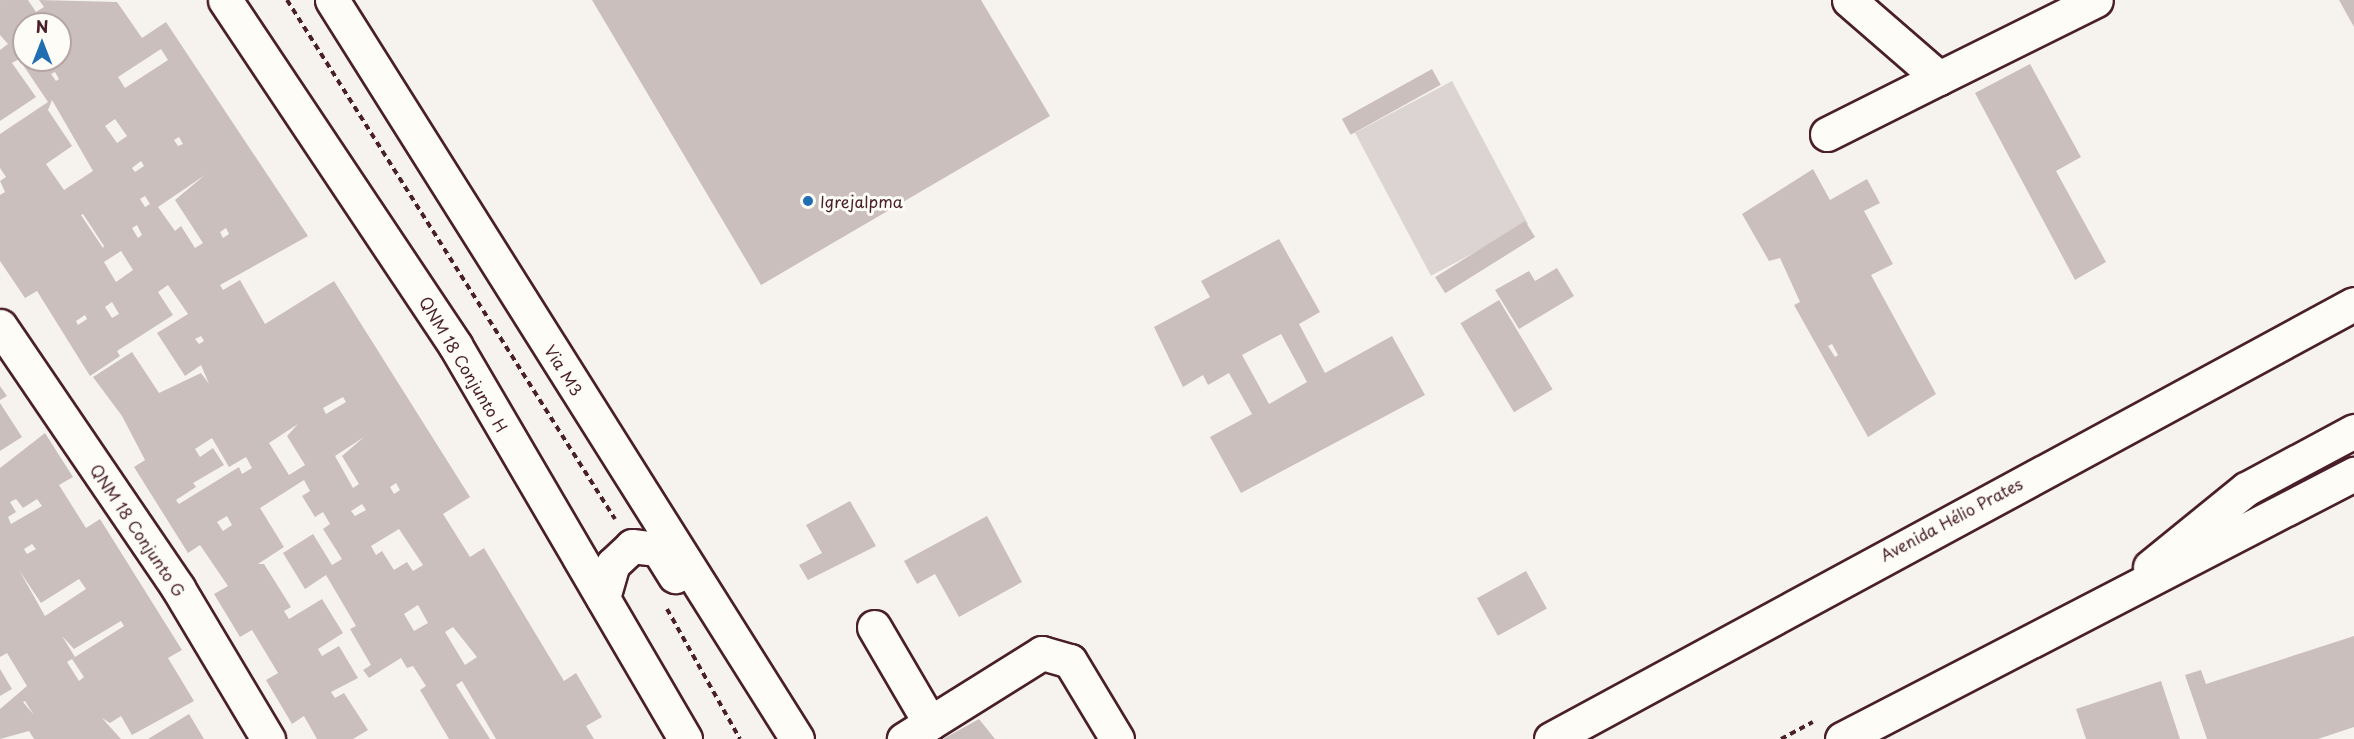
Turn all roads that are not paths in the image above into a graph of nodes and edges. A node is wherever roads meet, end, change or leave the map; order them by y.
1 (225, 0) edge
2 (332, 0) edge
3 (1849, 0) edge
4 (2096, 0) edge
5 (1939, 78) junction
6 (1827, 134) dead end
7 (2354, 304) edge
8 (0, 326) edge
9 (2354, 431) edge
10 (2354, 474) edge
11 (603, 598) junction
12 (2099, 607) junction
13 (874, 627) dead end
14 (677, 725) edge
15 (1832, 728) edge
16 (917, 731) edge
17 (268, 739) edge
18 (695, 739) edge
19 (784, 739) edge
20 (797, 739) edge
21 (1117, 739) edge
22 (1551, 739) edge

1 - 11 main road, QNM 18 Conjunto H
2 - 20 main road, Via M3
3 - 5 main road
4 - 5 main road
5 - 6 main road
7 - 22 main road, Avenida Hélio Prates
8 - 17 main road, QNM 18 Conjunto G
9 - 12 main road
10 - 12 main road
11 - 14 main road, QNM 18 Conjunto H
11 - 19 main road
12 - 15 main road
13 - 16 main road
14 - 18 main road, QNM 18 Conjunto H
16 - 21 main road

